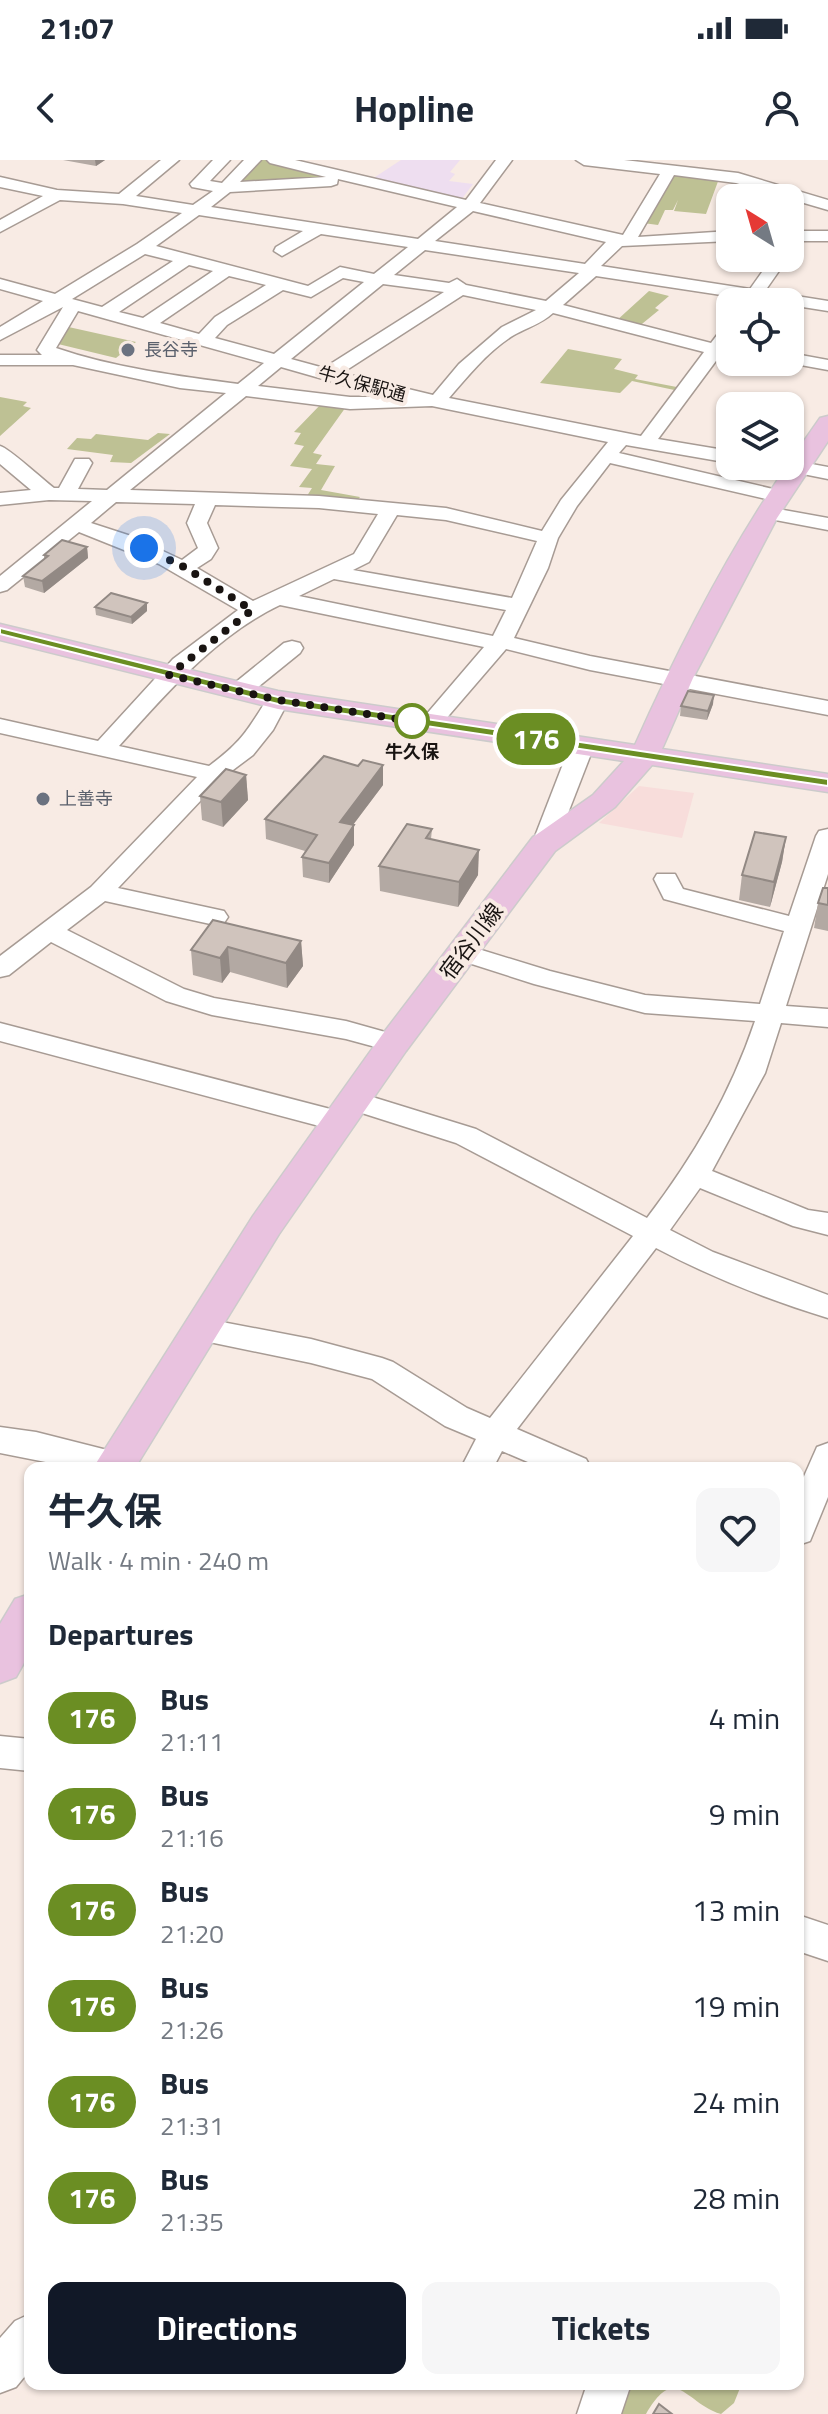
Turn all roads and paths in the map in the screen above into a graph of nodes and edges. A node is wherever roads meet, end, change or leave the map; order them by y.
1 (171, 160) edge
2 (222, 160) edge
3 (253, 160) edge
4 (275, 160) edge
5 (504, 160) edge
6 (584, 160) edge
7 (334, 166) edge
8 (670, 169) junction
9 (355, 180) junction
10 (0, 182) edge
11 (226, 188) junction
12 (57, 195) junction
13 (123, 199) junction
14 (344, 199) dead end
15 (470, 205) junction
16 (828, 205) edge
17 (196, 211) junction
18 (0, 227) edge
19 (318, 229) junction
20 (828, 236) edge
21 (716, 237) edge
22 (804, 238) edge
23 (622, 241) junction
24 (419, 245) junction
25 (143, 248) junction
26 (282, 251) dead end
27 (487, 255) junction
28 (186, 260) junction
29 (226, 270) junction
30 (591, 270) junction
31 (379, 279) junction
32 (0, 284) edge
33 (280, 284) junction
34 (459, 290) junction
35 (716, 291) edge
36 (65, 302) junction
37 (804, 303) edge
38 (828, 306) edge
39 (549, 309) junction
40 (105, 313) junction
41 (146, 324) junction
42 (0, 335) edge
43 (203, 340) junction
44 (716, 342) edge
45 (454, 352) dead end
46 (716, 352) edge
47 (358, 354) junction
48 (477, 358) junction
49 (0, 360) edge
50 (73, 360) junction
51 (380, 360) dead end
52 (275, 361) junction
53 (804, 361) edge
54 (828, 365) edge
55 (326, 375) junction
56 (405, 377) dead end
57 (240, 389) junction
58 (386, 391) junction
59 (429, 401) junction
60 (828, 423) edge
61 (622, 439) junction
62 (646, 443) junction
63 (0, 452) edge
64 (716, 455) edge
65 (605, 456) junction
66 (82, 463) dead end
67 (792, 483) edge
68 (58, 494) junction
69 (110, 495) junction
70 (208, 498) junction
71 (0, 499) edge
72 (390, 511) junction
73 (74, 524) junction
74 (828, 524) edge
75 (548, 538) junction
76 (0, 554) edge
77 (362, 558) junction
78 (27, 563) junction
79 (184, 567) junction
80 (334, 573) junction
81 (0, 586) edge
82 (279, 598) junction
83 (522, 598) junction
84 (252, 610) junction
85 (0, 632) edge
86 (499, 643) junction
87 (292, 648) dead end
88 (169, 675) junction
89 (678, 679) junction
90 (239, 691) junction
91 (278, 700) junction
92 (828, 708) edge
93 (430, 723) junction
94 (0, 726) edge
95 (582, 746) junction
96 (104, 749) junction
97 (645, 755) junction
98 (213, 774) junction
99 (828, 783) edge
100 (828, 836) edge
101 (544, 844) junction
102 (666, 879) dead end
103 (100, 892) junction
104 (215, 917) edge
105 (799, 927) junction
106 (49, 931) junction
107 (462, 952) junction
108 (0, 969) edge
109 (770, 1014) junction
110 (828, 1018) edge
111 (0, 1032) edge
112 (394, 1043) junction
113 (346, 1111) junction
114 (695, 1175) junction
115 (828, 1224) edge
116 (650, 1234) junction
117 (828, 1307) edge
118 (201, 1330) junction
119 (494, 1435) junction
120 (0, 1440) edge
121 (828, 1456) edge
122 (96, 1462) edge
123 (117, 1462) edge
124 (480, 1462) edge
125 (560, 1462) edge
126 (804, 1516) edge
127 (24, 1622) edge
128 (0, 1664) edge
129 (0, 1752) edge
130 (24, 1754) edge
131 (804, 1935) edge
132 (828, 1943) edge
133 (24, 2343) edge
134 (0, 2371) edge
135 (607, 2390) edge
136 (599, 2414) edge

1 - 13 street
2 - 11 street
3 - 11 street
4 - 7 street
5 - 15 street
6 - 8 street
7 - 9 street
8 - 16 street
8 - 23 street
9 - 11 street
9 - 14 street
9 - 15 street
10 - 12 street
11 - 17 street
12 - 13 street
12 - 18 street
13 - 17 street
15 - 23 street
15 - 24 street
17 - 19 street
17 - 25 street
19 - 24 street
19 - 26 street
20 - 22 street
21 - 23 street
23 - 30 street
24 - 27 street
24 - 31 street
25 - 28 street
25 - 36 street
27 - 30 street
27 - 34 street
28 - 29 street
28 - 40 street
29 - 33 street
29 - 41 street
30 - 35 street
30 - 39 street
31 - 33 street
31 - 34 street
31 - 52 street
32 - 36 street, 牛久保駅通
33 - 43 street
34 - 39 street
34 - 47 street
36 - 40 street, 牛久保駅通
36 - 42 street
36 - 50 street
37 - 38 street
39 - 44 street
39 - 48 street
40 - 41 street, 牛久保駅通
41 - 43 street, 牛久保駅通
43 - 52 street, 牛久保駅通
45 - 48 street
46 - 62 street
47 - 51 street
47 - 55 street
48 - 59 street
49 - 50 street
50 - 57 street
52 - 55 street, 牛久保駅通
52 - 57 street
53 - 54 street
55 - 58 street, 牛久保駅通
56 - 58 street
57 - 59 street
57 - 69 street
58 - 59 street, 牛久保駅通
59 - 61 street, 牛久保駅通
60 - 67 main road, 宿谷川線
61 - 62 street, 牛久保駅通
61 - 65 street
62 - 64 street, 牛久保駅通
63 - 68 street
65 - 67 street
65 - 75 street
66 - 68 street
67 - 74 street
67 - 89 main road, 宿谷川線
68 - 69 street
68 - 71 street
69 - 70 street
69 - 73 street
70 - 72 street
70 - 79 street
72 - 75 street
72 - 77 street
73 - 78 street
73 - 79 street
75 - 83 street
76 - 78 street
77 - 80 street
77 - 83 street
78 - 81 street
79 - 84 street
80 - 82 street
80 - 83 street
82 - 84 street
82 - 86 street
83 - 86 street
84 - 88 street
85 - 88 main road
86 - 89 street
86 - 93 street
87 - 90 street
88 - 90 main road
88 - 96 street
89 - 92 street
89 - 97 main road, 宿谷川線
90 - 91 main road
91 - 93 main road
91 - 98 street
93 - 95 main road
94 - 96 street
95 - 97 main road
95 - 101 street
96 - 98 street
97 - 99 main road
97 - 101 main road, 宿谷川線
98 - 103 street
100 - 105 street
101 - 107 main road, 宿谷川線
102 - 105 street
103 - 104 street
103 - 106 street
105 - 109 street
106 - 108 street
106 - 112 street
107 - 109 street
107 - 112 main road, 宿谷川線
109 - 110 street
109 - 114 street
111 - 113 street
112 - 113 main road, 宿谷川線
113 - 116 street
113 - 118 main road, 宿谷川線
114 - 115 street
114 - 116 street
116 - 117 street
116 - 119 street
118 - 119 street
118 - 123 main road, 宿谷川線
119 - 124 street
119 - 125 street
120 - 122 street
121 - 126 street
127 - 128 main road
129 - 130 street
131 - 132 street
133 - 134 street
135 - 136 street

